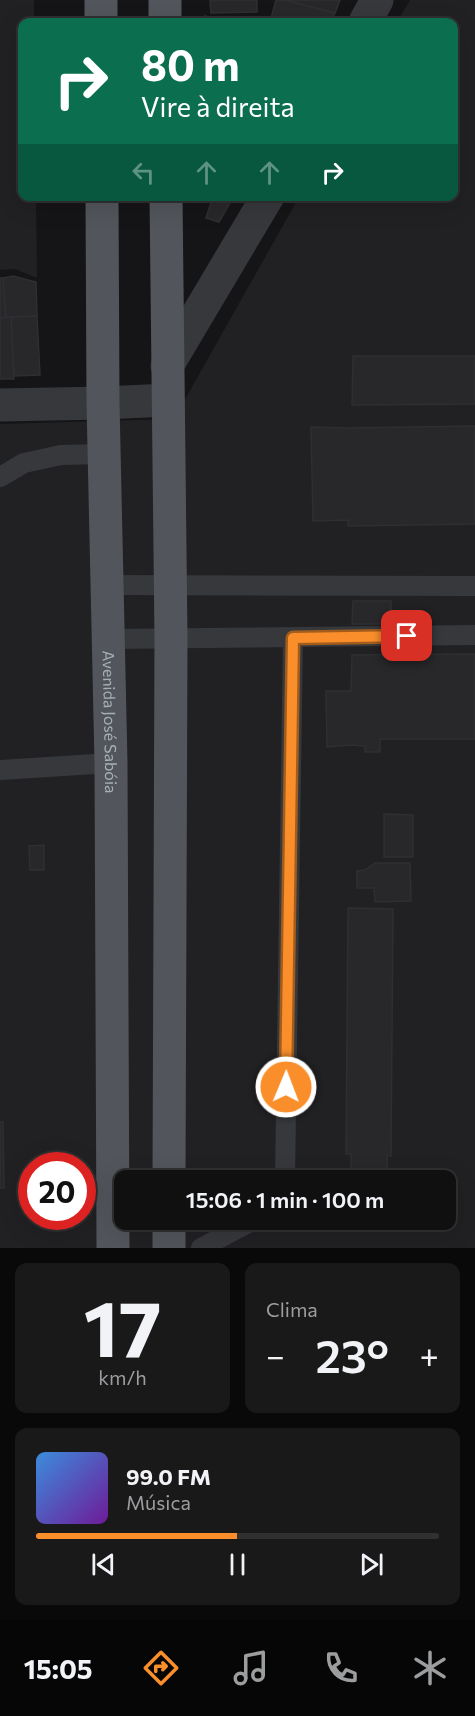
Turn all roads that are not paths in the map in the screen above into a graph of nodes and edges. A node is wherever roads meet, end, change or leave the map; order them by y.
1 (100, 0) edge
2 (165, 0) edge
3 (377, 0) edge
4 (101, 18) edge
5 (165, 18) edge
6 (367, 18) edge
7 (102, 201) edge
8 (166, 201) edge
9 (265, 201) edge
10 (167, 366) junction
11 (168, 400) junction
12 (103, 403) junction
13 (0, 405) edge
14 (105, 454) junction
15 (0, 477) edge
16 (108, 585) junction
17 (171, 585) junction
18 (475, 586) edge
19 (475, 635) edge
20 (293, 638) junction
21 (109, 639) junction
22 (171, 639) junction
23 (111, 763) junction
24 (0, 770) edge
25 (169, 1170) edge
26 (285, 1170) edge
27 (169, 1230) edge
28 (235, 1230) edge
29 (113, 1248) edge
30 (169, 1248) edge
31 (201, 1248) edge

1 - 4 main road
2 - 5 main road
3 - 6 street
7 - 12 main road, Avenida José Sabóia
8 - 10 main road
9 - 10 street
10 - 11 main road
11 - 12 street
11 - 17 main road
12 - 13 street
12 - 14 main road, Avenida José Sabóia
14 - 15 lane
14 - 16 main road, Avenida José Sabóia
16 - 17 lane
16 - 21 main road, Avenida José Sabóia
17 - 18 lane
17 - 22 main road
19 - 20 lane
20 - 22 lane
20 - 26 lane
21 - 22 lane
21 - 23 main road, Avenida José Sabóia
22 - 25 main road
23 - 24 lane
23 - 29 main road, Avenida José Sabóia
27 - 30 main road
28 - 31 lane

